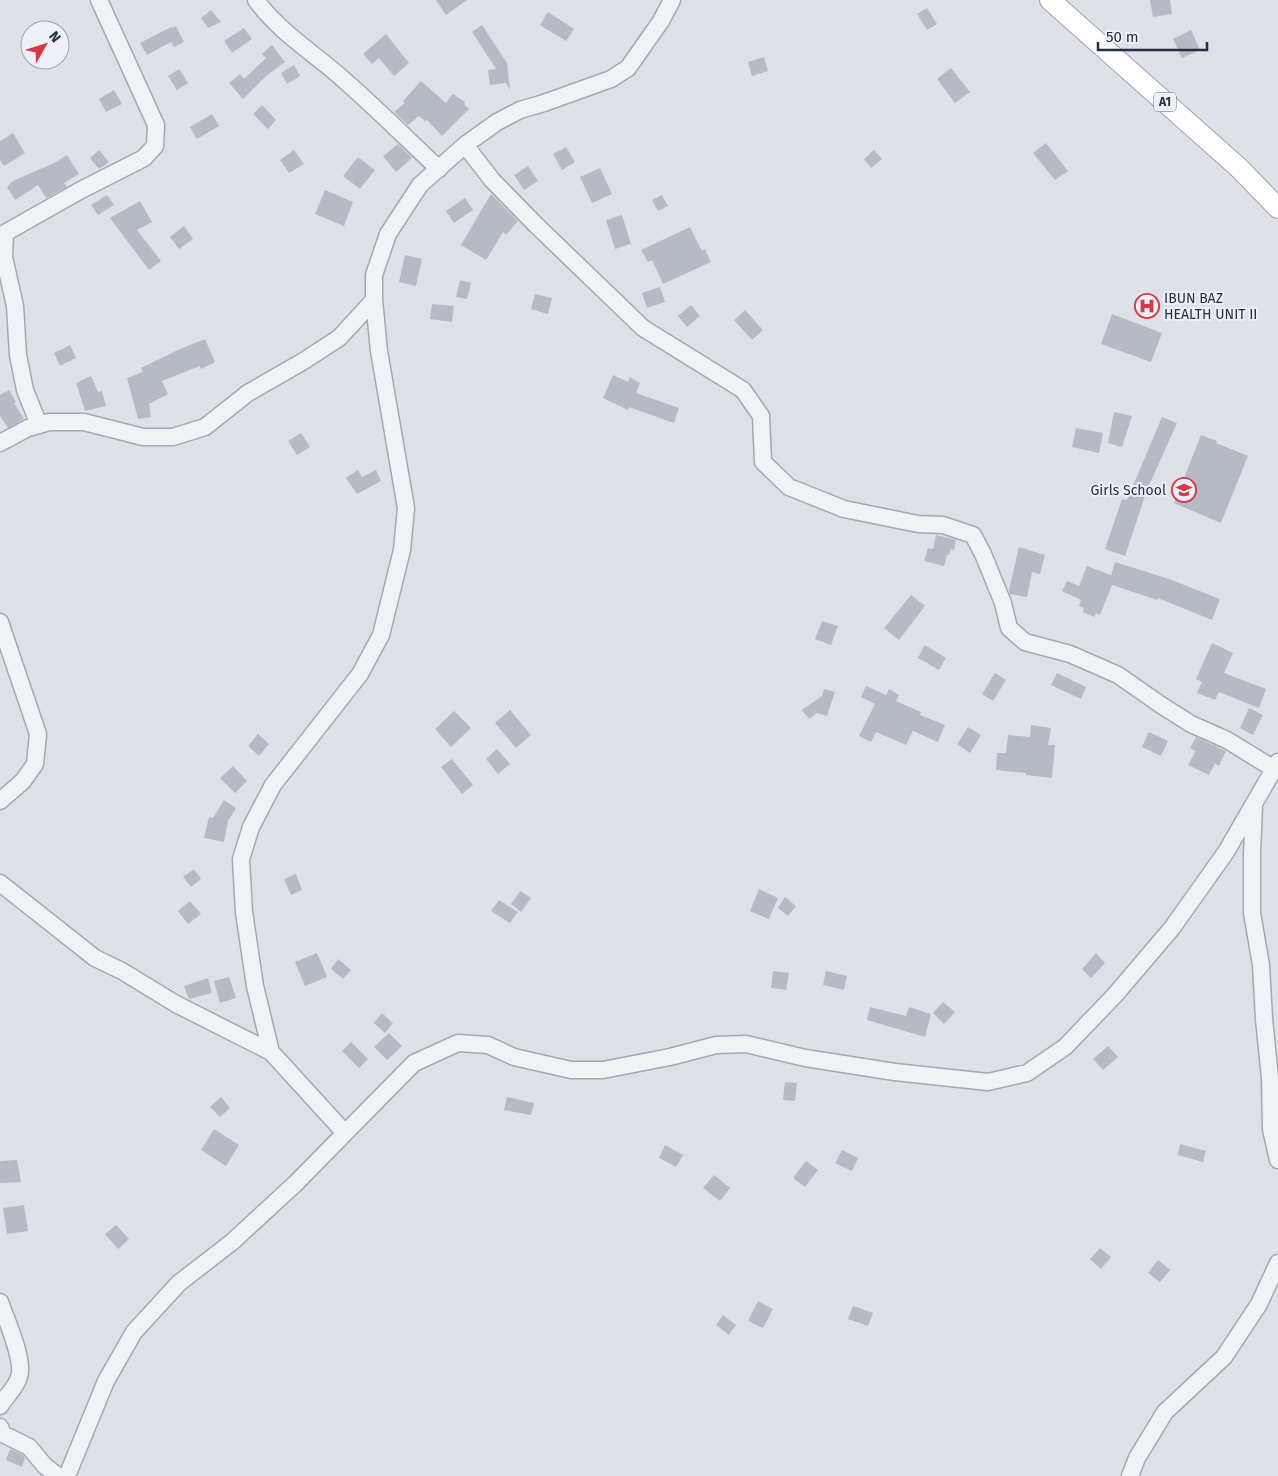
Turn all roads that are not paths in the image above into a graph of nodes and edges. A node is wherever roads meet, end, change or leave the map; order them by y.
1 (99, 0) edge
2 (256, 0) edge
3 (672, 0) edge
4 (1050, 0) edge
5 (465, 145) junction
6 (439, 169) junction
7 (1278, 208) edge
8 (374, 300) junction
9 (39, 425) junction
10 (0, 443) edge
11 (0, 622) edge
12 (1276, 766) edge
13 (0, 801) edge
14 (1254, 803) junction
15 (0, 883) edge
16 (271, 1052) junction
17 (344, 1133) junction
18 (1278, 1160) edge
19 (1278, 1263) edge
20 (0, 1302) edge
21 (0, 1406) edge
22 (0, 1427) edge
23 (58, 1476) edge
24 (67, 1476) edge
25 (1130, 1476) edge

1 - 9 street
2 - 6 street
3 - 5 street
4 - 7 main road, A1
5 - 6 street
5 - 12 street
6 - 8 street
8 - 9 street
8 - 16 street
9 - 10 street
11 - 13 street
12 - 14 street
14 - 17 street
14 - 18 street
15 - 16 street
16 - 17 street
17 - 24 street
19 - 25 street
20 - 21 street
22 - 23 street

